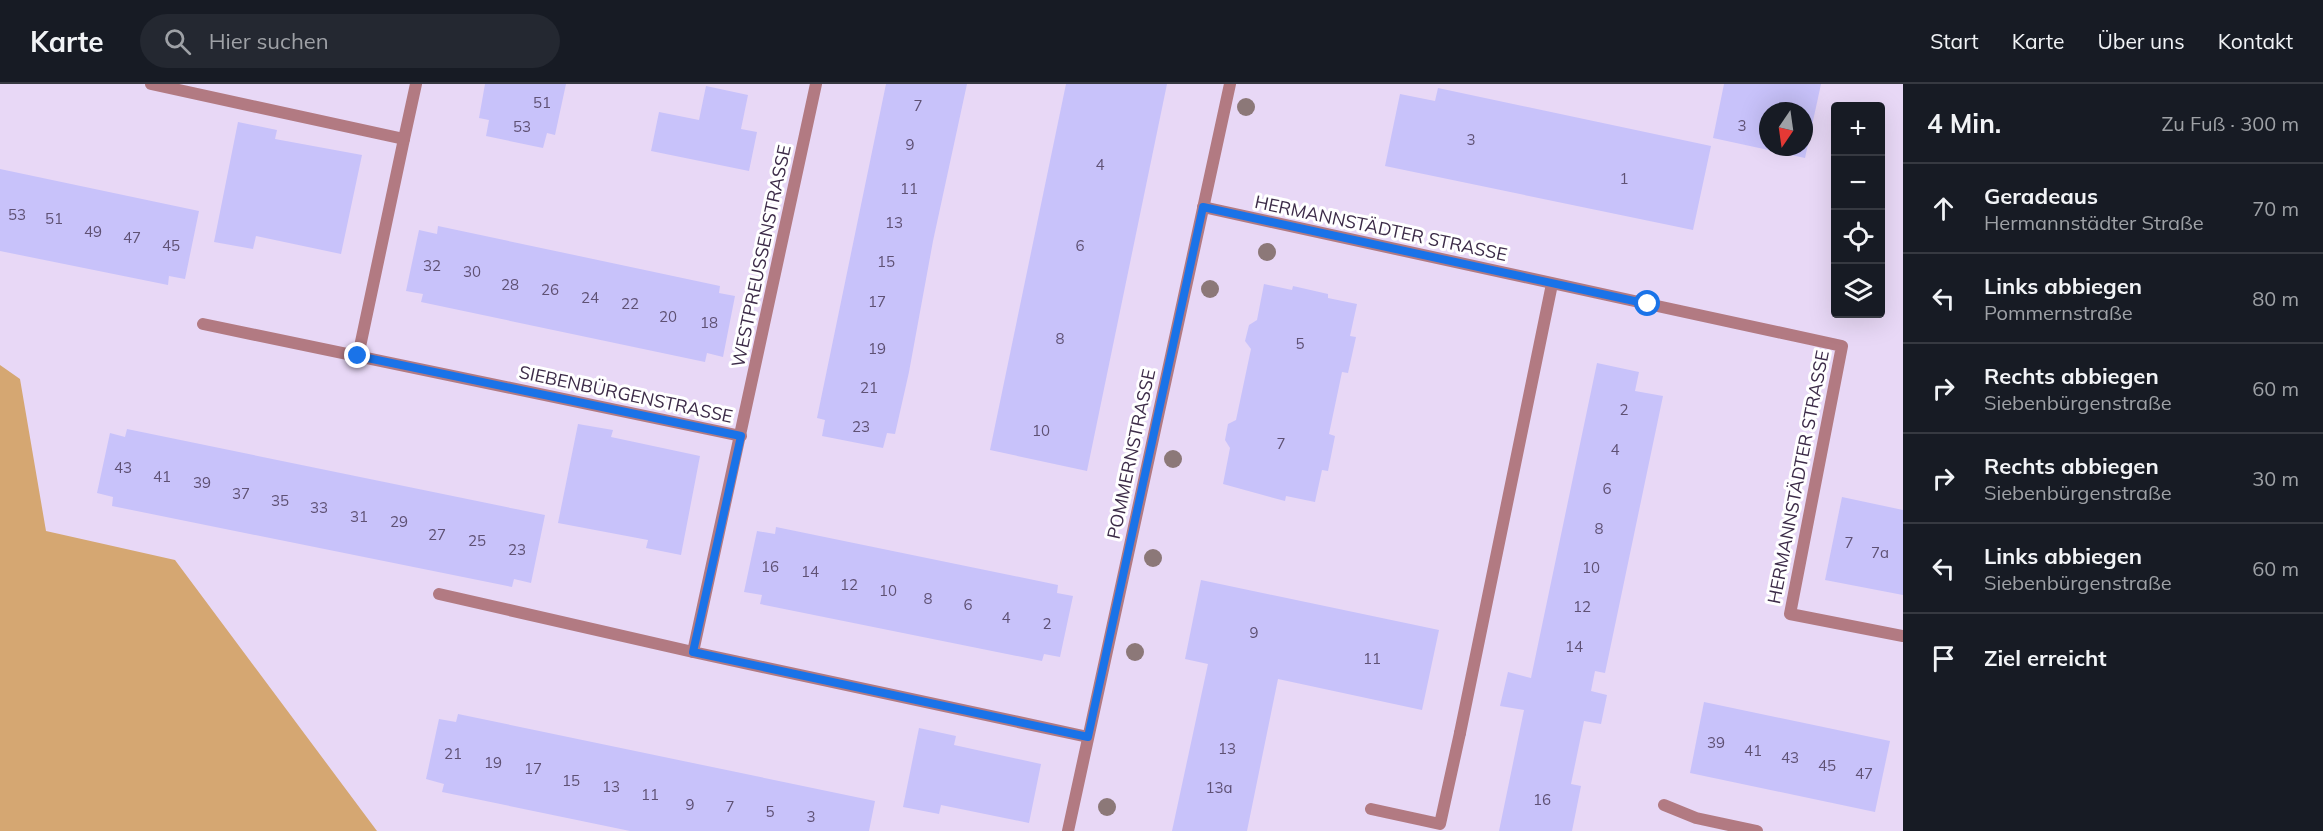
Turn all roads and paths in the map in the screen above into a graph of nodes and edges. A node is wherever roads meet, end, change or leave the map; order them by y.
1 (152, 84) edge
2 (416, 84) edge
3 (816, 84) edge
4 (1230, 84) edge
5 (404, 139) junction
6 (1203, 207) junction
7 (1552, 284) junction
8 (203, 324) dead end
9 (358, 356) junction
10 (741, 436) junction
11 (439, 594) dead end
12 (1903, 636) edge
13 (693, 652) junction
14 (1088, 737) junction
15 (1664, 805) dead end
16 (1371, 808) dead end
17 (1068, 831) edge
18 (1757, 831) edge

1 - 5 street
2 - 5 street
3 - 10 street, WESTPREUSSENSTRASSE
4 - 6 street, POMMERNSTRASSE
5 - 9 street
6 - 7 street, HERMANNSTÄDTER STRASSE
6 - 14 street, POMMERNSTRASSE
7 - 12 street, HERMANNSTÄDTER STRASSE
7 - 16 street
8 - 9 street, SIEBENBÜRGENSTRASSE
9 - 10 street, SIEBENBÜRGENSTRASSE
10 - 13 street, SIEBENBÜRGENSTRASSE
11 - 13 street
13 - 14 street
14 - 17 street, POMMERNSTRASSE
15 - 18 street

